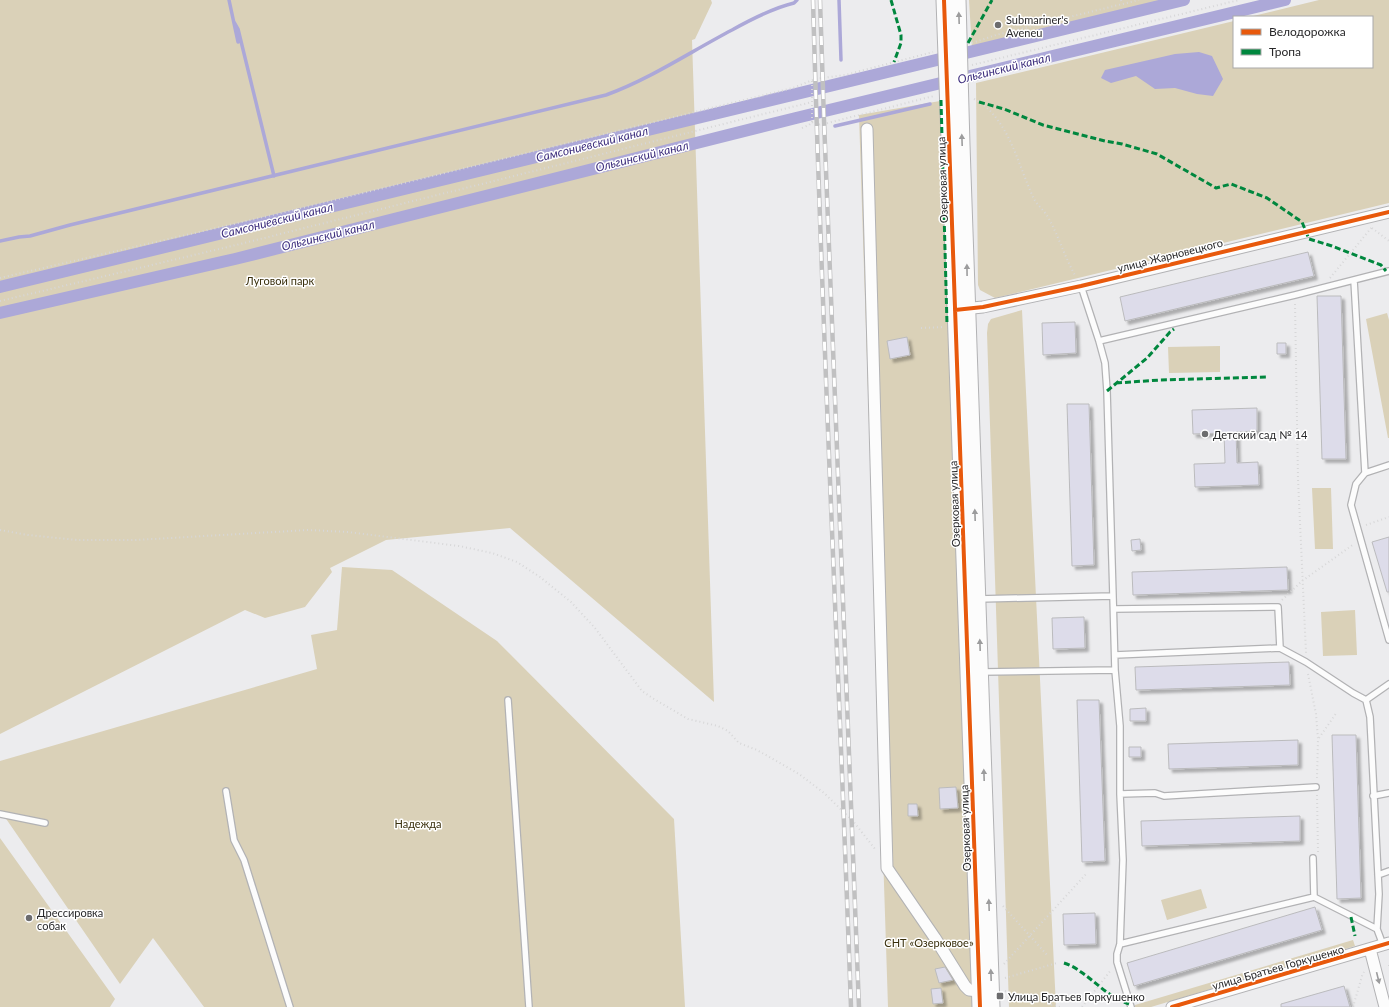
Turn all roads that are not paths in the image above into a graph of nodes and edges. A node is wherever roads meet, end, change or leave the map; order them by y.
1 (944, 0) edge
2 (958, 0) edge
3 (953, 38) junction
4 (867, 129) dead end
5 (1389, 212) edge
6 (1389, 271) edge
7 (1354, 280) junction
8 (1081, 286) junction
9 (961, 309) junction
10 (1099, 341) junction
11 (1389, 465) edge
12 (1365, 473) junction
13 (1113, 596) junction
14 (972, 599) junction
15 (1114, 609) junction
16 (1389, 640) edge
17 (1280, 648) junction
18 (1115, 655) junction
19 (1115, 670) junction
20 (975, 673) junction
21 (1389, 684) edge
22 (508, 700) dead end
23 (1366, 700) junction
24 (1316, 787) road end
25 (226, 791) dead end
26 (1389, 793) edge
27 (1120, 794) junction
28 (1373, 796) junction
29 (0, 814) edge
30 (46, 823) dead end
31 (1313, 858) road end
32 (1389, 870) edge
33 (1378, 875) junction
34 (1314, 897) junction
35 (1376, 929) junction
36 (1120, 944) junction
37 (1386, 944) edge
38 (1370, 949) junction
39 (979, 991) junction
40 (290, 1007) edge
41 (529, 1007) edge
42 (980, 1007) edge
43 (992, 1007) edge
44 (1130, 1007) edge
45 (1172, 1007) edge
46 (1385, 1007) edge

1 - 3 street, Озерковая улица
3 -> 2 street, Озерковая улица
3 - 9 street, Озерковая улица
4 - 39 street
5 - 8 street, улица Жарновецкого
6 - 7 lane
7 - 10 lane
7 - 12 lane
8 - 9 street, улица Жарновецкого
8 - 10 lane
9 - 14 street, Озерковая улица
10 - 13 lane
11 - 12 lane
12 - 16 lane
13 - 14 lane
13 - 15 lane
14 - 20 street, Озерковая улица
15 - 17 lane
15 - 18 lane
17 - 18 lane
17 - 23 lane
18 - 19 lane
19 - 20 lane
19 - 27 lane
20 - 39 street, Озерковая улица
43 -> 20 street, Озерковая улица
21 - 23 lane
22 - 41 lane
23 - 28 lane
24 - 27 lane
25 - 40 lane
26 - 28 lane
27 - 36 lane
28 - 33 lane
29 - 30 lane
31 - 34 lane
32 - 33 lane
33 - 35 lane
34 - 35 lane
34 - 36 lane
35 - 37 lane
36 - 44 lane
37 - 38 street, улица Братьев Горкушенко
38 - 45 street, улица Братьев Горкушенко
38 -> 46 street
39 - 42 street, Озерковая улица

